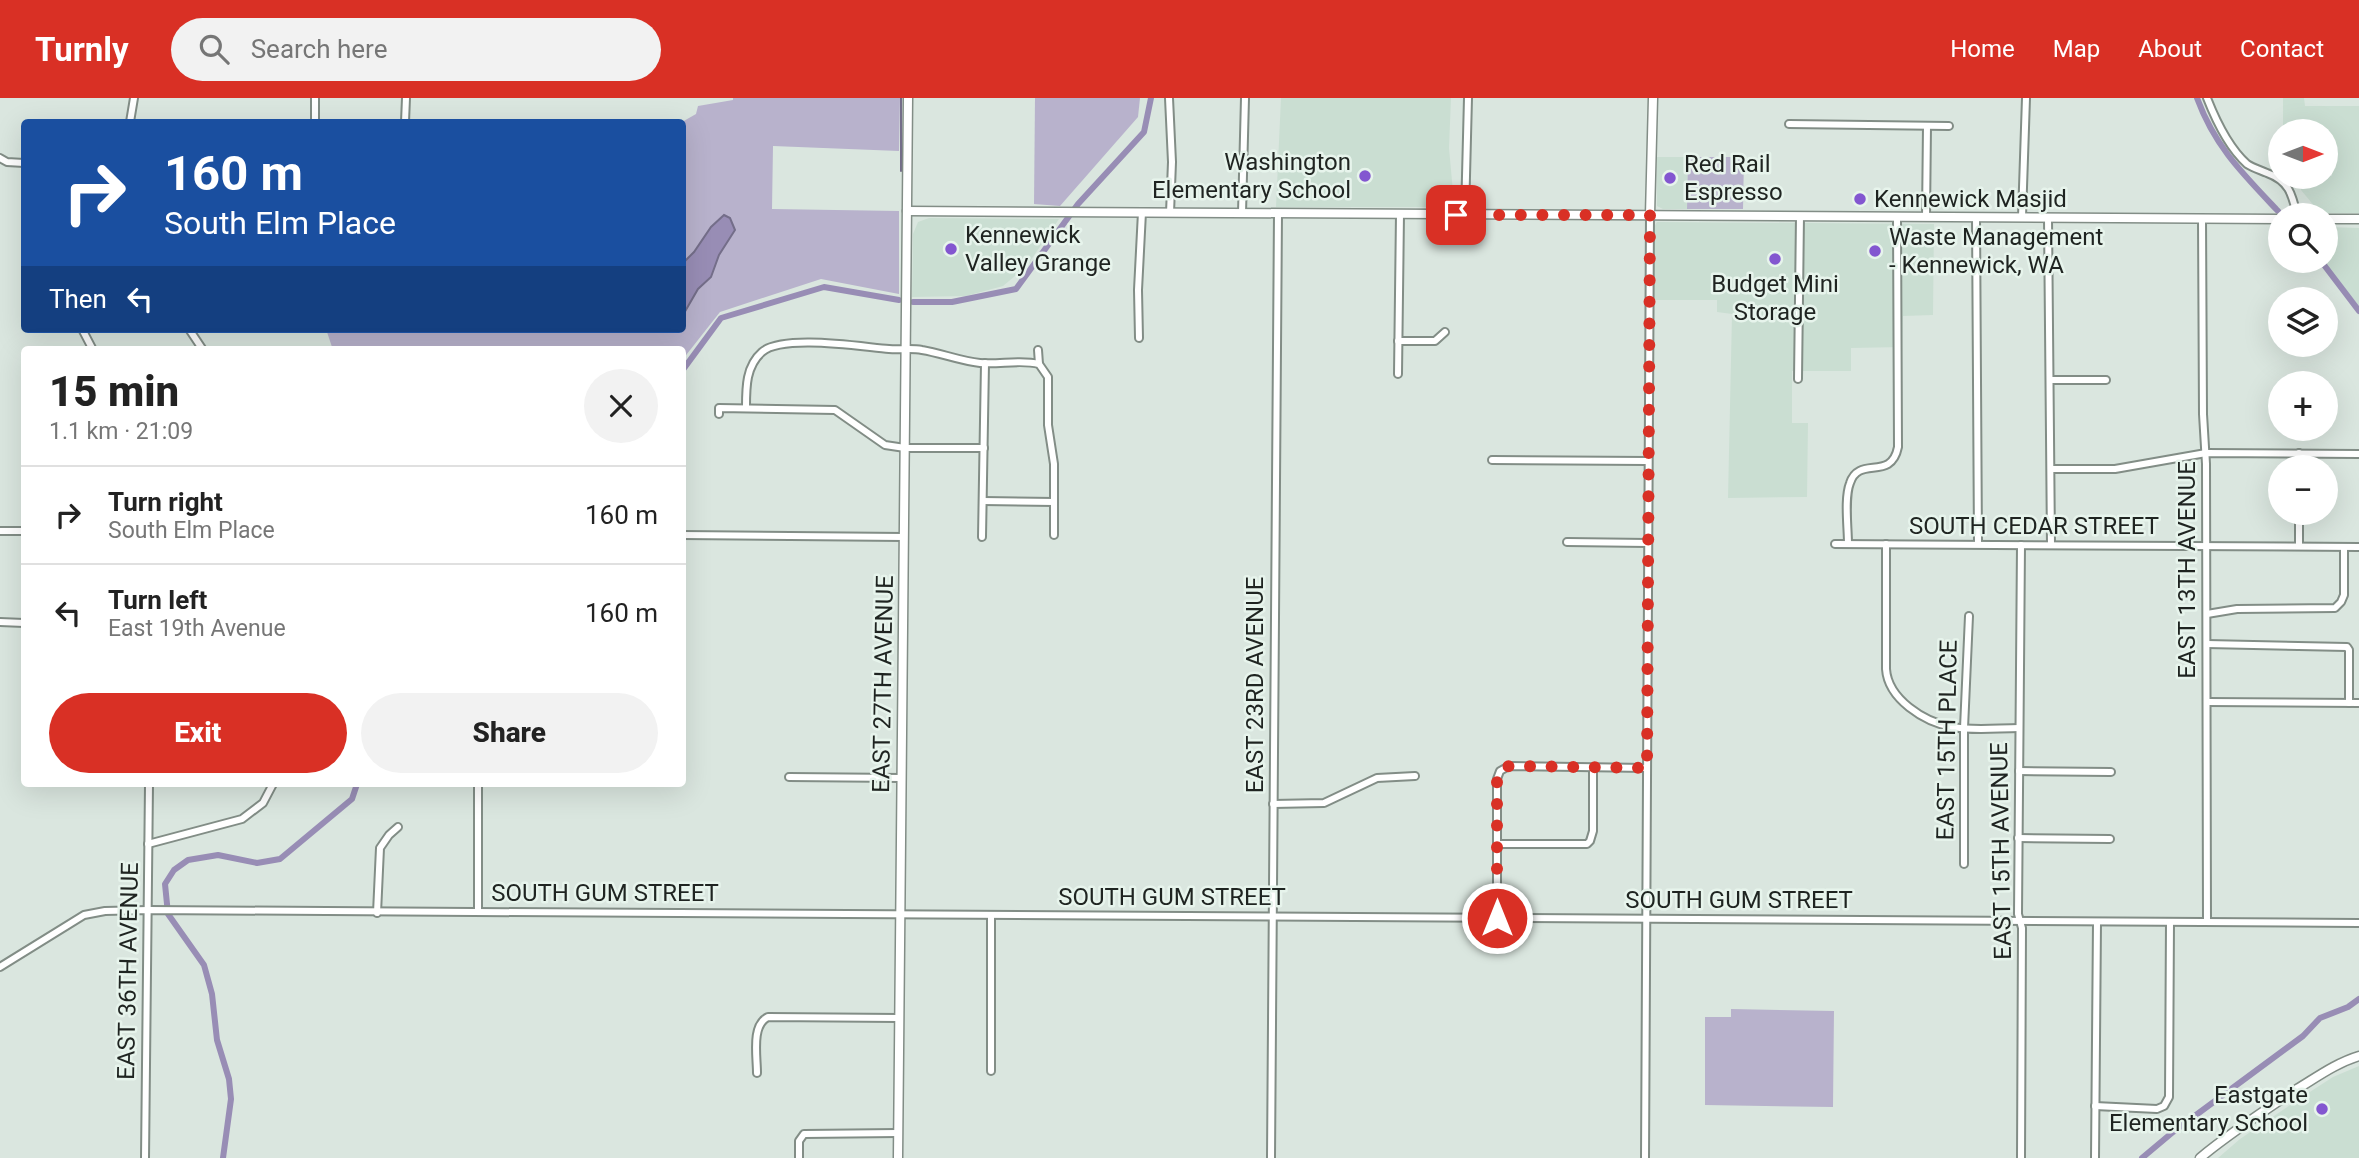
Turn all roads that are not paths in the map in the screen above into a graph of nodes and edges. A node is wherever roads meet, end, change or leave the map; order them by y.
1 (134, 98) edge
2 (315, 98) edge
3 (406, 98) edge
4 (908, 98) edge
5 (1169, 98) edge
6 (1245, 98) edge
7 (1468, 98) edge
8 (1653, 98) edge
9 (2026, 98) edge
10 (2207, 98) edge
11 (130, 119) edge
12 (315, 119) edge
13 (405, 119) edge
14 (1789, 124) dead end
15 (1927, 126) junction
16 (1948, 126) dead end
17 (0, 158) edge
18 (21, 163) edge
19 (2294, 203) edge
20 (907, 211) junction
21 (1142, 212) junction
22 (1170, 212) junction
23 (1242, 213) junction
24 (1278, 213) junction
25 (1400, 214) junction
26 (1465, 215) junction
27 (1650, 215) junction
28 (1800, 216) junction
29 (1897, 217) junction
30 (1926, 217) junction
31 (1976, 217) junction
32 (2022, 217) junction
33 (2048, 218) junction
34 (2202, 218) junction
35 (2268, 219) edge
36 (2338, 219) edge
37 (2359, 219) edge
38 (1445, 332) dead end
39 (1139, 338) dead end
40 (1398, 341) junction
41 (906, 349) junction
42 (1038, 350) dead end
43 (985, 363) junction
44 (1041, 365) junction
45 (1398, 374) dead end
46 (1798, 379) dead end
47 (2050, 380) junction
48 (2106, 380) dead end
49 (746, 407) junction
50 (719, 414) dead end
51 (905, 447) junction
52 (984, 448) junction
53 (2206, 453) junction
54 (2299, 453) joint
55 (2359, 454) edge
56 (1492, 460) dead end
57 (1648, 460) junction
58 (2051, 470) junction
59 (983, 501) junction
60 (1054, 502) junction
61 (2299, 525) edge
62 (0, 531) edge
63 (21, 531) edge
64 (686, 535) edge
65 (1054, 536) dead end
66 (904, 537) junction
67 (982, 537) dead end
68 (1567, 542) dead end
69 (1648, 543) junction
70 (1835, 544) dead end
71 (1848, 544) junction
72 (1886, 544) junction
73 (1978, 544) junction
74 (2021, 545) junction
75 (2051, 545) junction
76 (2207, 546) junction
77 (2299, 547) junction
78 (2344, 547) junction
79 (2359, 547) edge
80 (2207, 614) junction
81 (1969, 616) dead end
82 (0, 622) edge
83 (21, 623) edge
84 (2207, 644) junction
85 (2207, 702) junction
86 (2349, 703) junction
87 (2359, 703) edge
88 (1964, 728) junction
89 (2019, 728) junction
90 (1593, 768) junction
91 (1647, 768) junction
92 (2019, 771) junction
93 (2111, 772) dead end
94 (1415, 776) dead end
95 (789, 777) dead end
96 (902, 778) junction
97 (149, 787) edge
98 (271, 787) edge
99 (478, 787) edge
100 (1273, 804) junction
101 (398, 827) dead end
102 (2018, 838) junction
103 (2110, 839) dead end
104 (148, 844) junction
105 (1497, 844) junction
106 (1964, 864) dead end
107 (148, 910) junction
108 (478, 912) junction
109 (377, 913) junction
110 (900, 915) junction
111 (991, 916) junction
112 (1273, 916) junction
113 (1497, 918) junction
114 (1646, 918) junction
115 (2020, 921) junction
116 (2097, 922) junction
117 (2169, 922) junction
118 (2207, 922) junction
119 (2359, 923) edge
120 (0, 967) edge
121 (899, 1018) junction
122 (2359, 1056) edge
123 (991, 1071) dead end
124 (757, 1073) dead end
125 (2095, 1106) junction
126 (898, 1133) junction
127 (2204, 1156) edge
128 (145, 1158) edge
129 (799, 1158) edge
130 (898, 1158) edge
131 (1271, 1158) edge
132 (1645, 1158) edge
133 (2021, 1158) edge
134 (2095, 1158) edge

1 - 11 street
2 - 12 street
3 - 13 street
4 - 20 main road, EAST 27TH AVENUE
5 - 22 street
6 - 23 street
7 - 26 street
8 - 27 main road
9 - 32 street
10 - 19 street
14 - 15 street
15 - 16 street
15 - 30 street
17 - 18 street
20 - 21 main road
20 - 41 main road, EAST 27TH AVENUE
21 - 22 main road
21 - 39 street
22 - 23 main road
23 - 24 main road
24 - 25 main road
24 - 100 street, EAST 23RD AVENUE
25 - 26 main road
25 - 40 street
26 - 27 main road
27 - 28 main road
27 - 57 street
28 - 29 main road
28 - 46 street
29 - 30 main road
29 - 71 street
30 - 31 main road
31 - 32 main road
31 - 73 street
32 - 33 main road
33 - 34 main road
33 - 47 street
34 - 35 main road
34 - 53 street, EAST 13TH AVENUE
36 - 37 main road
38 - 40 street
40 - 45 street
41 - 43 street
41 - 49 street
41 - 51 main road, EAST 27TH AVENUE
42 - 44 street
43 - 44 street
43 - 52 street
44 - 60 street
47 - 48 street
47 - 58 street
49 - 50 street
49 - 51 street
51 - 52 street
51 - 66 main road, EAST 27TH AVENUE
52 - 59 street
53 - 54 street
53 - 58 street
53 - 76 street, EAST 13TH AVENUE
54 - 55 street
56 - 57 street
57 - 69 street
58 - 75 street
59 - 60 street
59 - 67 street
60 - 65 street
61 - 77 street
62 - 63 street
64 - 66 street
66 - 96 main road, EAST 27TH AVENUE
68 - 69 street
69 - 91 street
70 - 71 street, SOUTH CEDAR STREET
71 - 72 street, SOUTH CEDAR STREET
72 - 73 street, SOUTH CEDAR STREET
72 - 88 street
73 - 74 street, SOUTH CEDAR STREET
74 - 75 street, SOUTH CEDAR STREET
74 - 89 street, EAST 15TH AVENUE
75 - 76 street, SOUTH CEDAR STREET
76 - 77 street, SOUTH CEDAR STREET
76 - 80 street, EAST 13TH AVENUE
77 - 78 street, SOUTH CEDAR STREET
78 - 79 street, SOUTH CEDAR STREET
78 - 80 street
80 - 84 street, EAST 13TH AVENUE
81 - 88 street, EAST 15TH PLACE
82 - 83 street
84 - 85 street, EAST 13TH AVENUE
84 - 86 street
85 - 86 street
85 - 118 street, EAST 13TH AVENUE
86 - 87 street
88 - 89 street
88 - 106 street, EAST 15TH PLACE
89 - 92 street, EAST 15TH AVENUE
90 - 91 street
90 - 105 street
90 - 105 street
91 - 114 street
92 - 93 street
92 - 102 street, EAST 15TH AVENUE
94 - 100 street
95 - 96 street
96 - 110 main road, EAST 27TH AVENUE
97 - 104 street, EAST 36TH AVENUE
98 - 104 street
99 - 108 street
100 - 112 street, EAST 23RD AVENUE
101 - 109 street
102 - 103 street
102 - 115 street, EAST 15TH AVENUE
104 - 107 street, EAST 36TH AVENUE
105 - 113 street
107 - 109 street, SOUTH GUM STREET
107 - 120 street, SOUTH GUM STREET
107 - 128 street, EAST 36TH AVENUE
108 - 109 street, SOUTH GUM STREET
108 - 110 street, SOUTH GUM STREET
110 - 111 street, SOUTH GUM STREET
110 - 121 main road, EAST 27TH AVENUE
111 - 112 street, SOUTH GUM STREET
111 - 123 street
112 - 113 street, SOUTH GUM STREET
112 - 131 street, EAST 23RD AVENUE
113 - 114 street, SOUTH GUM STREET
114 - 115 street, SOUTH GUM STREET
114 - 132 street
115 - 116 street, SOUTH GUM STREET
115 - 133 street, EAST 15TH AVENUE
116 - 117 street, SOUTH GUM STREET
116 - 125 street
117 - 118 street, SOUTH GUM STREET
117 - 125 street
118 - 119 street, SOUTH GUM STREET
121 - 124 street
121 - 126 main road, EAST 27TH AVENUE
122 - 127 main road
125 - 134 street
126 - 129 street
126 - 130 main road, EAST 27TH AVENUE

